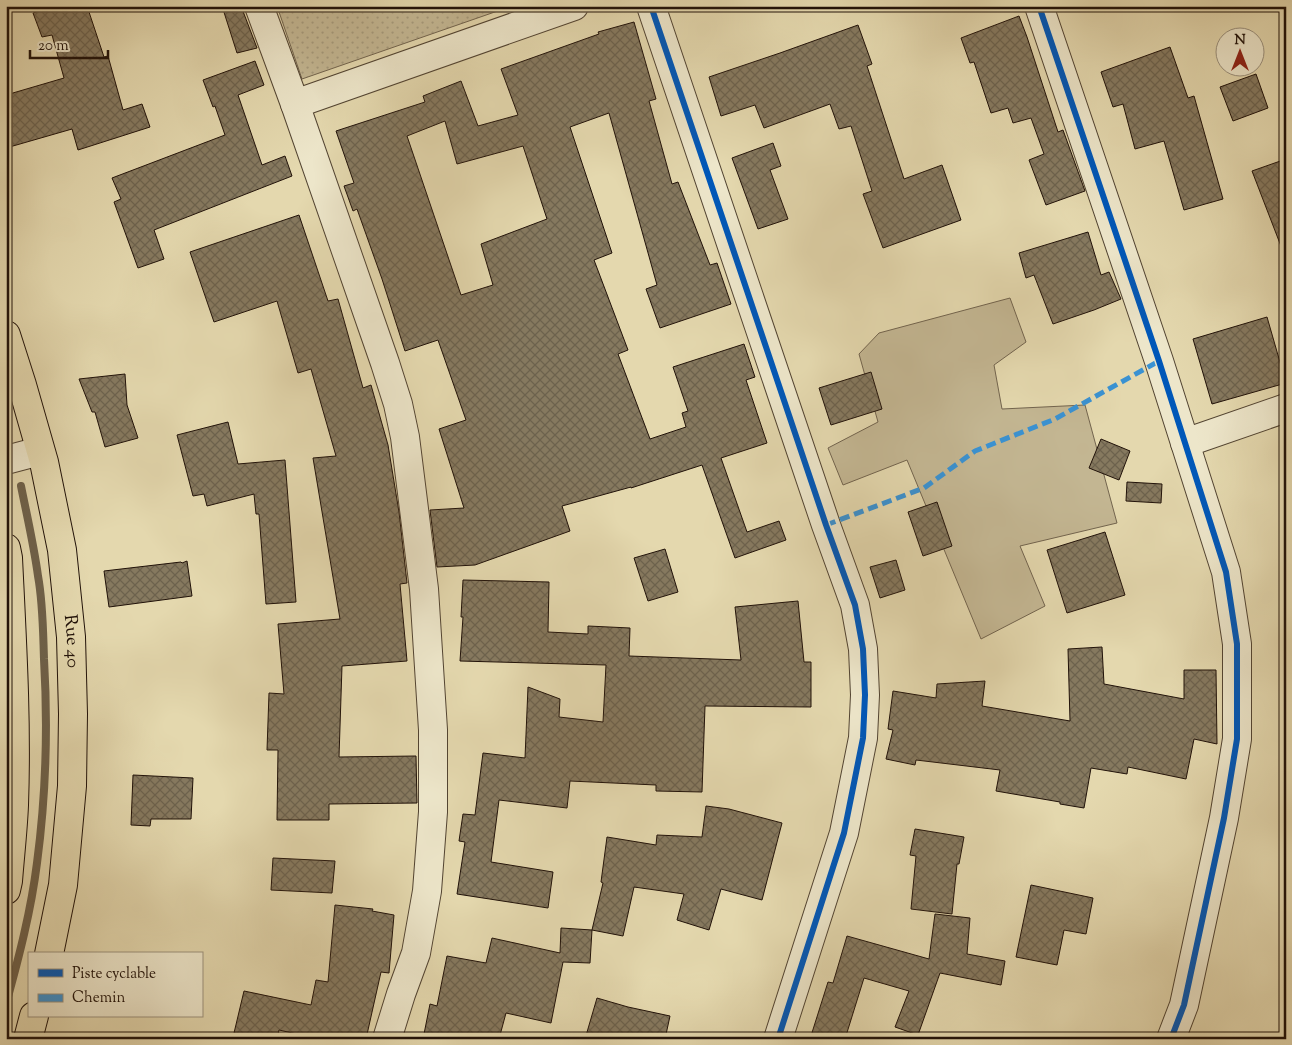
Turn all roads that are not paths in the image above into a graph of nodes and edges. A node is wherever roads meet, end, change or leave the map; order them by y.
1 (260, 6) edge
2 (574, 6) edge
3 (651, 6) edge
4 (1039, 6) edge
5 (295, 104) junction
6 (6, 335) edge
7 (1286, 408) edge
8 (1185, 443) junction
9 (40, 451) junction
10 (6, 460) edge
11 (6, 548) edge
12 (6, 890) edge
13 (49, 952) edge
14 (33, 1018) edge
15 (28, 1039) edge
16 (387, 1039) edge
17 (778, 1039) edge
18 (1171, 1039) edge

1 - 5 street
2 - 5 street
3 - 17 street
4 - 8 street
5 - 16 street
6 - 9 main road, Rue 40
7 - 8 street
8 - 18 street
9 - 10 street
9 - 13 main road, Rue 40
11 - 12 main road
14 - 15 main road

